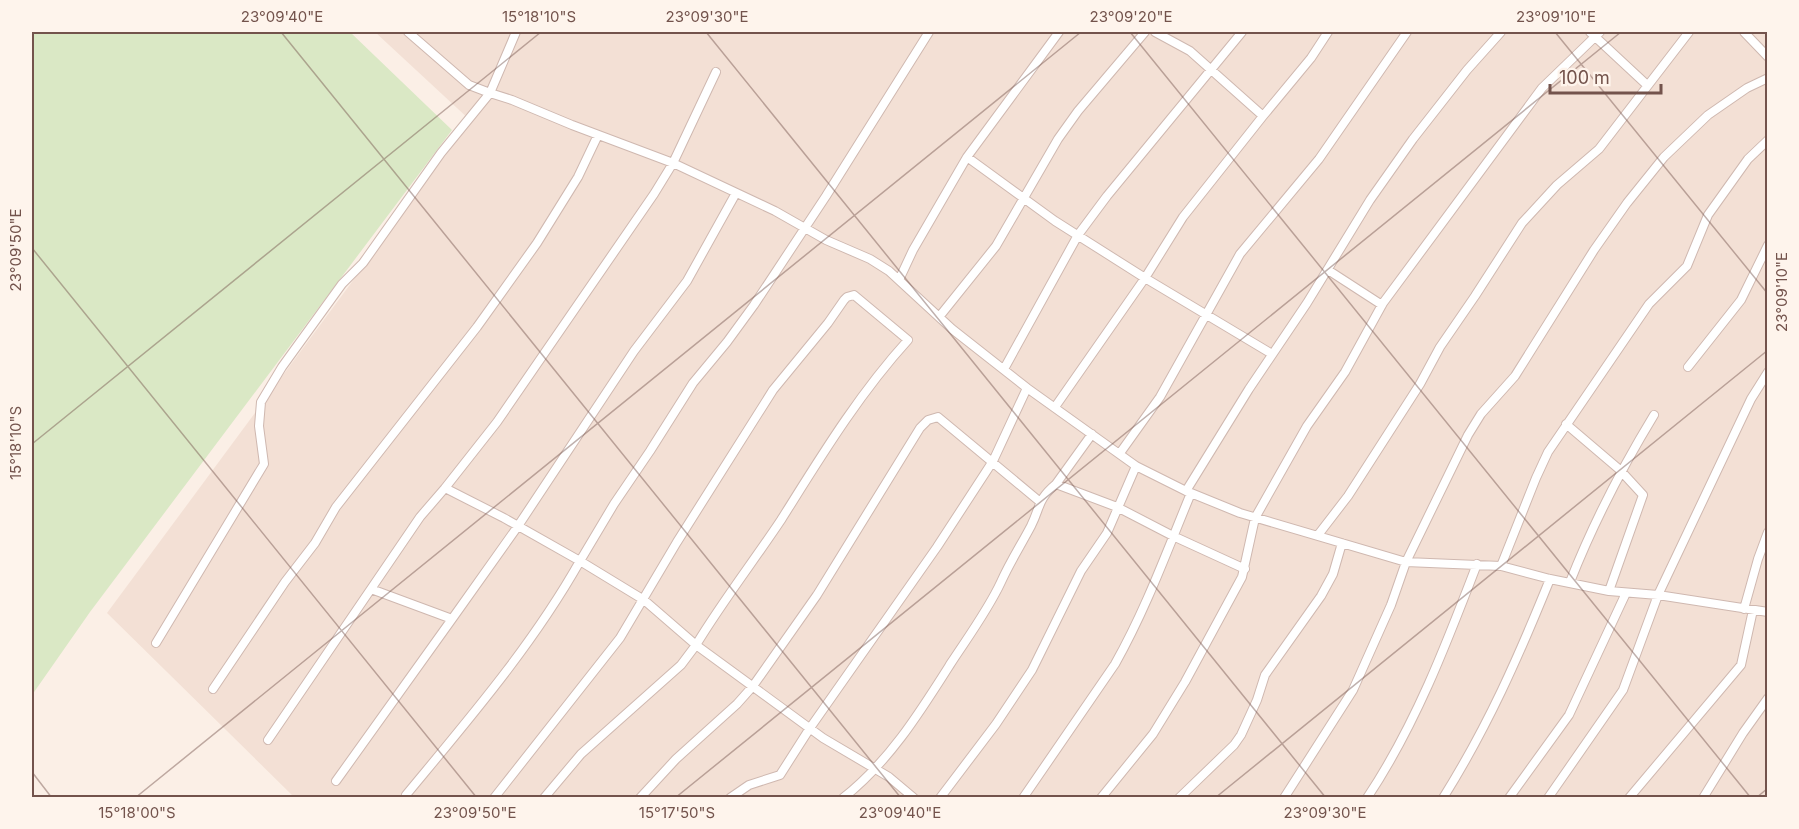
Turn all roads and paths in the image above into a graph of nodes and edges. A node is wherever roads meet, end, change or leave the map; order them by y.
1 (408, 32) edge
2 (516, 32) edge
3 (929, 32) edge
4 (1059, 32) edge
5 (1145, 32) edge
6 (1155, 32) edge
7 (1242, 32) edge
8 (1328, 32) edge
9 (1407, 32) edge
10 (1501, 32) edge
11 (1689, 32) edge
12 (1744, 32) edge
13 (1595, 33) edge
14 (1767, 57) edge
15 (1211, 70) junction
16 (716, 72) dead end
17 (1767, 78) edge
18 (1647, 85) junction
19 (490, 93) junction
20 (1263, 116) junction
21 (598, 135) junction
22 (1767, 140) edge
23 (968, 157) junction
24 (673, 164) junction
25 (736, 193) junction
26 (1023, 199) junction
27 (804, 227) junction
28 (1078, 235) junction
29 (1767, 245) edge
30 (1328, 270) junction
31 (1145, 278) junction
32 (899, 280) junction
33 (1382, 305) junction
34 (1207, 315) junction
35 (939, 317) junction
36 (1272, 354) junction
37 (1688, 367) dead end
38 (1004, 369) junction
39 (1767, 372) edge
40 (1027, 388) junction
41 (1055, 407) junction
42 (1654, 415) dead end
43 (1566, 424) junction
44 (1092, 434) junction
45 (1120, 453) junction
46 (993, 461) junction
47 (1136, 466) junction
48 (1620, 470) junction
49 (1056, 484) junction
50 (445, 488) junction
51 (1189, 492) junction
52 (1039, 501) junction
53 (1117, 507) junction
54 (1256, 518) junction
55 (518, 526) junction
56 (1767, 532) edge
57 (1318, 535) junction
58 (1173, 536) junction
59 (1342, 543) junction
60 (580, 561) junction
61 (1406, 562) junction
62 (1477, 564) junction
63 (1502, 566) junction
64 (1245, 569) junction
65 (1550, 579) junction
66 (1570, 582) junction
67 (371, 589) junction
68 (1609, 591) junction
69 (1626, 593) junction
70 (1658, 595) junction
71 (644, 600) junction
72 (1748, 609) junction
73 (1767, 612) edge
74 (452, 619) junction
75 (156, 643) dead end
76 (696, 645) junction
77 (753, 686) junction
78 (213, 689) dead end
79 (1767, 698) edge
80 (810, 728) junction
81 (268, 740) dead end
82 (874, 768) junction
83 (336, 781) dead end
84 (406, 795) dead end
85 (494, 798) edge
86 (544, 798) edge
87 (640, 798) edge
88 (730, 798) edge
89 (843, 798) edge
90 (914, 798) edge
91 (940, 798) edge
92 (1023, 798) edge
93 (1101, 798) edge
94 (1179, 798) edge
95 (1284, 798) edge
96 (1367, 798) edge
97 (1443, 798) edge
98 (1509, 798) edge
99 (1548, 798) edge
100 (1629, 798) edge
101 (1703, 798) edge

1 - 19 street
2 - 19 street
3 - 27 street
4 - 23 street
5 - 26 street
6 - 15 street
7 - 15 street
8 - 20 street
9 - 34 street
10 - 30 street
11 - 18 street
12 - 14 street
13 - 18 street
13 - 33 street
15 - 20 street
15 - 28 street
16 - 24 street
17 - 61 street
18 - 57 street
19 - 21 street
19 - 75 street
20 - 31 street
21 - 24 street
21 - 78 street
22 - 43 street
23 - 26 street
23 - 32 street
24 - 25 street
24 - 50 street
25 - 27 street
25 - 55 street
26 - 28 street
26 - 35 street
27 - 32 street
27 - 60 street
28 - 31 street
28 - 38 street
29 - 37 street
30 - 33 street
30 - 36 street
31 - 34 street
31 - 41 street
32 - 35 street
33 - 54 street
34 - 36 street
34 - 45 street
35 - 38 street
36 - 51 street
38 - 40 street
39 - 70 street
40 - 41 street
40 - 46 street
41 - 44 street
42 - 48 street
43 - 48 street
43 - 63 street
44 - 45 street
44 - 49 street
45 - 47 street
46 - 52 street
46 - 77 street
46 - 80 street
47 - 51 street
47 - 53 street
48 - 66 street
48 - 68 street
49 - 52 street
49 - 53 street
50 - 55 street
50 - 67 street
51 - 54 street
51 - 58 street
52 - 82 street
53 - 58 street
53 - 91 street
54 - 57 street
54 - 64 street
55 - 60 street
55 - 74 street
56 - 72 street
57 - 59 street
58 - 64 street
58 - 92 street
59 - 61 street
59 - 94 street
60 - 71 street
60 - 84 street
61 - 62 street
61 - 95 street
62 - 63 street
62 - 96 street
63 - 65 street
64 - 93 street
65 - 66 street
65 - 97 street
66 - 68 street
67 - 74 street
67 - 81 street
68 - 69 street
69 - 70 street
69 - 98 street
70 - 72 street
70 - 99 street
71 - 76 street
71 - 76 street
71 - 85 street
72 - 73 street
72 - 100 street
74 - 83 street
76 - 77 street
76 - 86 street
77 - 80 street
77 - 87 street
79 - 101 street
80 - 82 street
80 - 88 street
82 - 89 street
82 - 90 street

